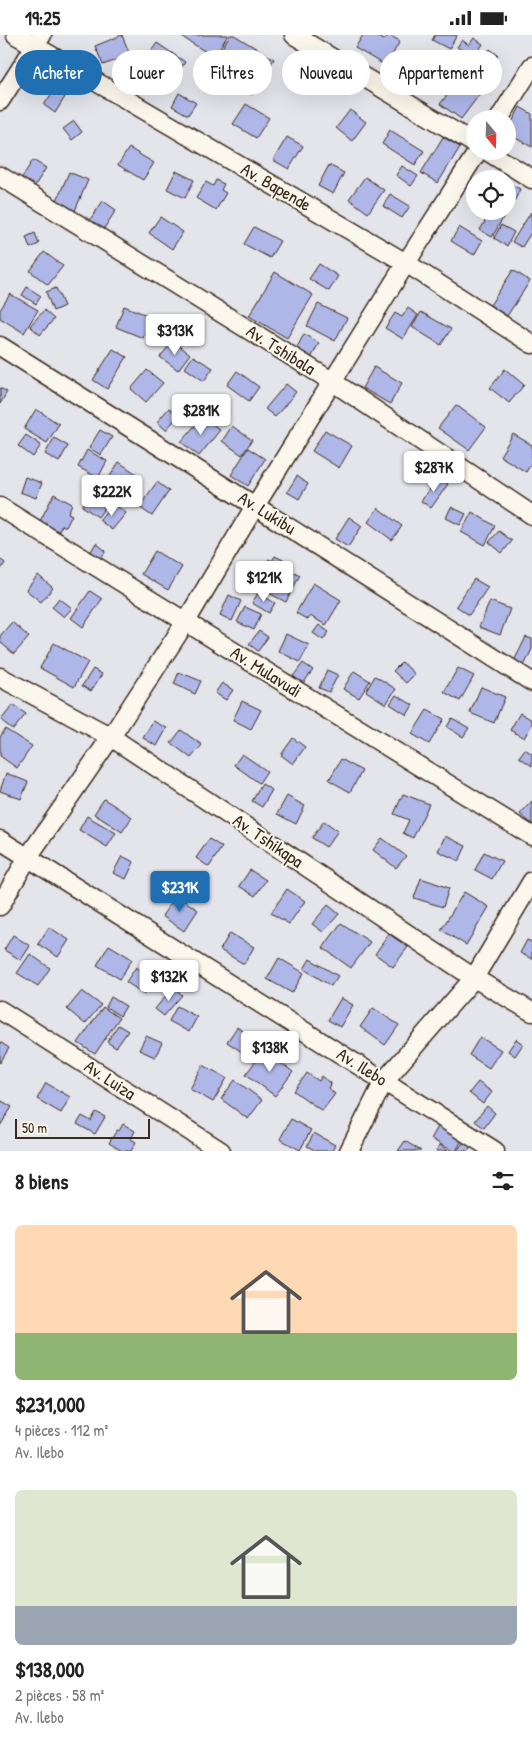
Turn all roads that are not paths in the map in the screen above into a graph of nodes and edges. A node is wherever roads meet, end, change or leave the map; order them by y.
1 (16, 35) edge
2 (294, 35) edge
3 (38, 41) edge
4 (532, 66) edge
5 (0, 101) edge
6 (504, 110) edge
7 (466, 139) edge
8 (472, 160) edge
9 (501, 160) edge
10 (0, 176) edge
11 (532, 179) edge
12 (406, 263) junction
13 (532, 345) edge
14 (0, 346) edge
15 (333, 383) junction
16 (255, 505) junction
17 (0, 507) edge
18 (532, 515) edge
19 (186, 623) junction
20 (0, 677) edge
21 (532, 682) edge
22 (112, 737) junction
23 (532, 836) edge
24 (0, 840) edge
25 (28, 857) junction
26 (532, 881) edge
27 (0, 906) edge
28 (474, 977) junction
29 (0, 1010) edge
30 (532, 1012) edge
31 (384, 1081) junction
32 (221, 1151) edge
33 (349, 1151) edge
34 (495, 1151) edge

1 - 3 street, Av. Bapende
2 - 7 street
3 - 5 street
3 - 12 street, Av. Bapende
4 - 6 street
8 - 12 street
9 - 11 street
10 - 15 street, Av. Tshibala
12 - 13 street, Av. Bapende
12 - 15 street
14 - 16 street, Av. Lukibu
15 - 16 street
15 - 18 street, Av. Tshibala
16 - 19 street
16 - 21 street, Av. Lukibu
17 - 19 street, Av. Mulavudi
19 - 22 street
19 - 23 street, Av. Mulavudi
20 - 22 street, Av. Tshikapa
22 - 25 street
22 - 28 street, Av. Tshikapa
24 - 25 street, Av. Ilebo
25 - 27 street
25 - 31 street, Av. Ilebo
26 - 28 street
28 - 30 street, Av. Tshikapa
28 - 31 street
29 - 32 street, Av. Luiza
31 - 33 street
31 - 34 street, Av. Ilebo

